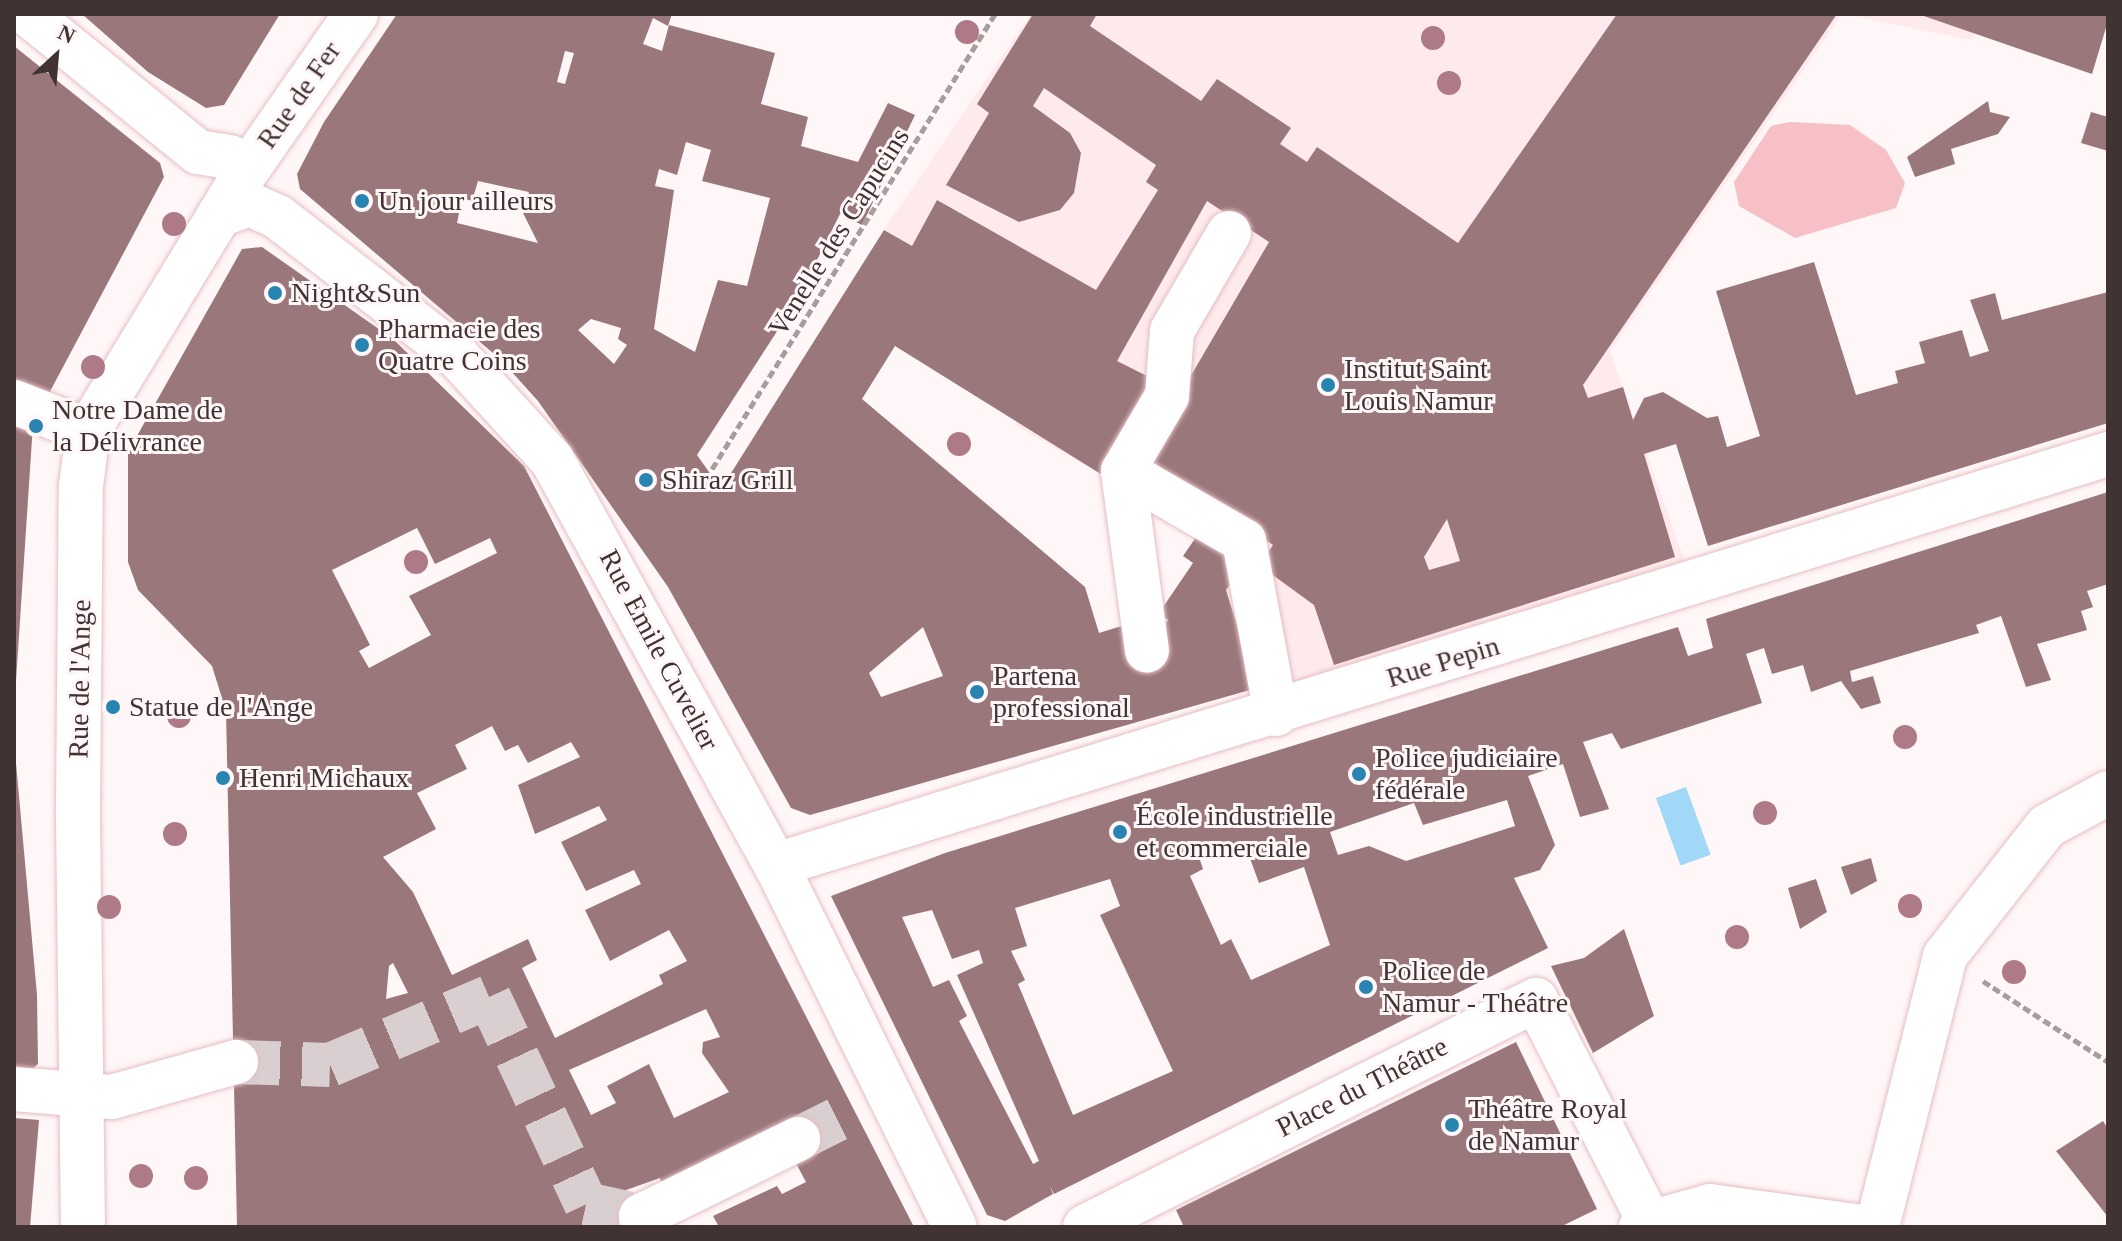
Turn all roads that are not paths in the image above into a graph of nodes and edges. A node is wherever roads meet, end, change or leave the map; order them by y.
1 (28, 14) edge
2 (325, 14) edge
3 (356, 14) edge
4 (236, 188) junction
5 (1229, 233) dead end
6 (14, 402) edge
7 (88, 431) junction
8 (2108, 454) edge
9 (1123, 471) junction
10 (1147, 650) dead end
11 (1276, 714) junction
12 (2108, 793) edge
13 (776, 865) junction
14 (236, 1062) tunnel mouth
15 (14, 1089) edge
16 (85, 1096) junction
17 (798, 1139) tunnel mouth
18 (949, 1225) edge
19 (1645, 1225) edge
20 (83, 1227) edge
21 (642, 1227) edge
22 (1085, 1227) edge
23 (1861, 1227) edge
24 (1877, 1227) edge

1 - 4 street, Rue Emile Cuvelier
2 - 4 street, Rue de Fer
3 - 4 street, Rue de Fer
4 - 7 street, Rue de l'Ange
4 - 13 street, Rue Emile Cuvelier
5 - 9 street
6 - 7 street
7 - 16 street, Rue de l'Ange
8 - 11 street, Rue Pepin
9 - 10 street
9 - 11 street
11 - 13 street, Rue Pepin
12 - 24 street
13 - 18 street, Rue Emile Cuvelier
14 - 16 street
15 - 16 street
16 - 20 street, Rue de l'Ange
17 - 21 street
19 - 22 street, Place du Théâtre
19 - 23 street

